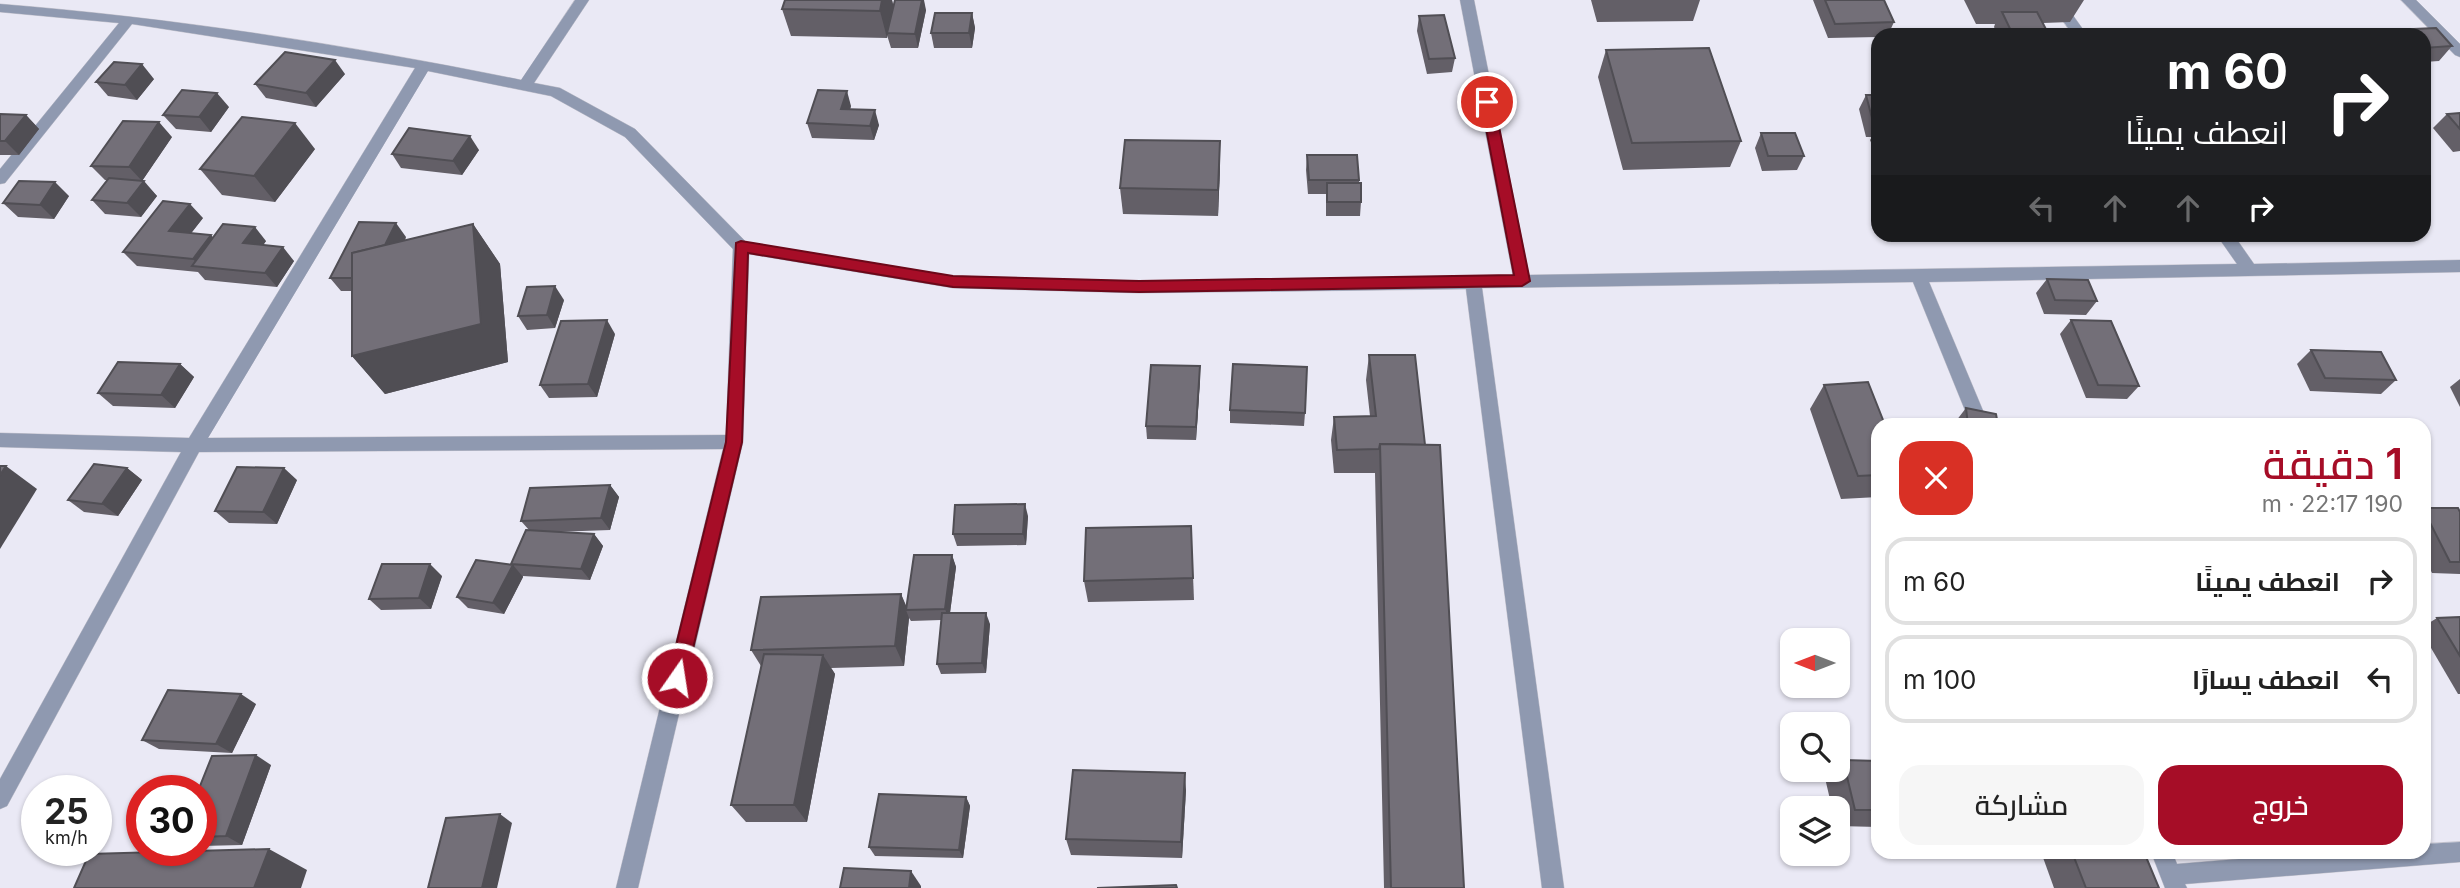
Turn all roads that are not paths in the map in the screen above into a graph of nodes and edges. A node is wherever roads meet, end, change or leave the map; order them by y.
1 (582, 0) edge
2 (1467, 0) edge
3 (2055, 0) edge
4 (2408, 0) edge
5 (0, 8) edge
6 (129, 19) junction
7 (2075, 28) edge
8 (2460, 52) edge
9 (425, 65) junction
10 (525, 86) junction
11 (0, 179) edge
12 (2230, 242) edge
13 (741, 247) junction
14 (2460, 265) edge
15 (2249, 269) junction
16 (1918, 276) junction
17 (1522, 281) junction
18 (1473, 282) junction
19 (1977, 418) edge
20 (0, 440) edge
21 (734, 442) junction
22 (194, 446) junction
23 (0, 799) edge
24 (2460, 852) edge
25 (2431, 855) edge
26 (2164, 859) edge
27 (2391, 859) edge
28 (2174, 881) edge
29 (626, 888) edge
30 (1553, 888) edge

1 - 10 street
2 - 17 street
3 - 7 street
4 - 8 street
5 - 6 street
6 - 9 street
6 - 11 street
9 - 10 street
9 - 22 street
10 - 13 street
12 - 15 street
13 - 18 street
13 - 21 street
14 - 15 street
15 - 16 street
16 - 17 street
16 - 19 street
17 - 18 street
18 - 30 street
20 - 22 street
21 - 22 street
21 - 29 street
22 - 23 street
24 - 25 street
26 - 28 street
27 - 28 street

